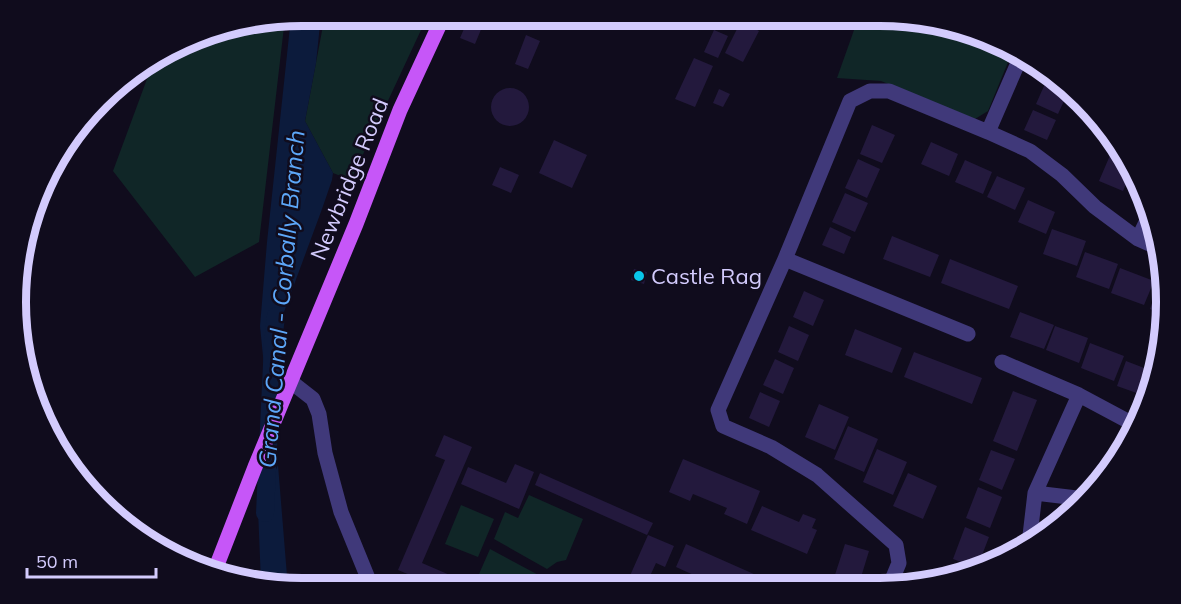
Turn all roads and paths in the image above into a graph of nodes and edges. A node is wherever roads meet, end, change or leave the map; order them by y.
1 (439, 26) edge
2 (1018, 63) edge
3 (988, 132) junction
4 (1145, 225) edge
5 (1138, 239) junction
6 (1149, 244) edge
7 (785, 259) junction
8 (969, 334) dead end
9 (1002, 362) dead end
10 (288, 388) junction
11 (1079, 395) junction
12 (1128, 421) edge
13 (1035, 493) junction
14 (1075, 498) edge
15 (1030, 534) edge
16 (217, 565) edge
17 (368, 578) edge
18 (893, 578) edge

1 - 10 main road, Newbridge Road
2 - 3 street
3 - 5 street
3 - 7 street
4 - 5 street
5 - 6 street
7 - 8 street
7 - 18 street
9 - 11 street
10 - 16 main road, Newbridge Road
10 - 17 street
11 - 12 street
11 - 13 street
13 - 14 street
13 - 15 street

